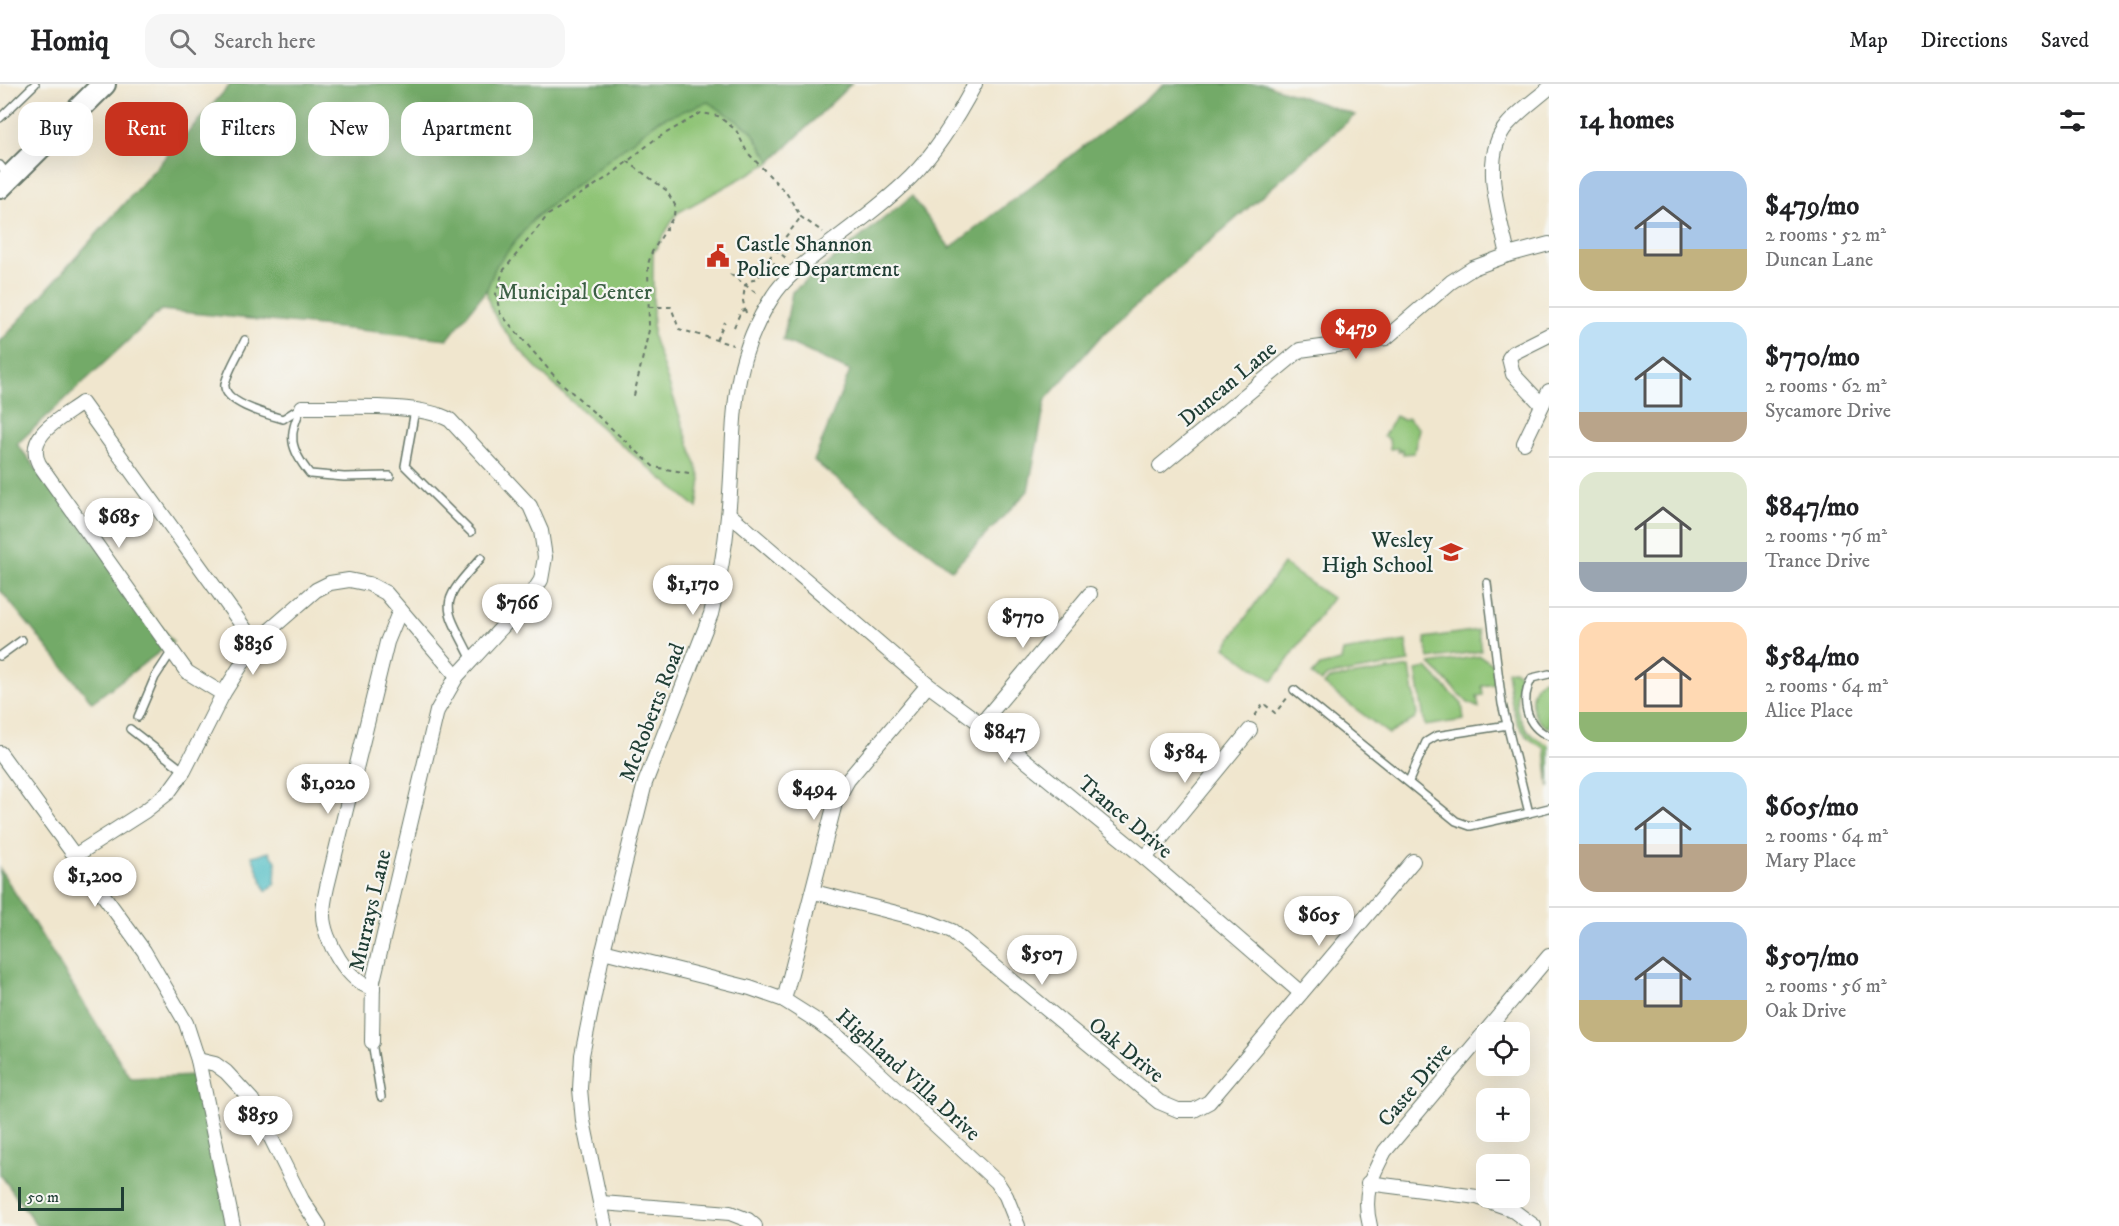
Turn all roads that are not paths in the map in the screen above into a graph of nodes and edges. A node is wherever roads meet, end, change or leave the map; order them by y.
1 (35, 84) edge
2 (104, 84) edge
3 (975, 84) edge
4 (1549, 88) edge
5 (0, 118) edge
6 (3, 176) edge
7 (1549, 244) edge
8 (1508, 255) junction
9 (1549, 335) edge
10 (245, 340) dead end
11 (1549, 390) edge
12 (1542, 405) junction
13 (302, 407) junction
14 (415, 410) junction
15 (1524, 443) dead end
16 (1160, 466) dead end
17 (390, 476) dead end
18 (729, 514) junction
19 (471, 532) dead end
20 (481, 558) dead end
21 (1487, 583) dead end
22 (1090, 594) dead end
23 (400, 610) junction
24 (22, 640) dead end
25 (255, 643) junction
26 (172, 651) junction
27 (0, 656) edge
28 (472, 660) junction
29 (1549, 674) edge
30 (457, 676) junction
31 (928, 685) junction
32 (1294, 690) road end
33 (223, 693) junction
34 (138, 717) dead end
35 (981, 724) junction
36 (1508, 725) junction
37 (130, 729) dead end
38 (1250, 730) dead end
39 (1549, 736) edge
40 (0, 753) edge
41 (184, 771) junction
42 (1409, 781) junction
43 (1549, 808) edge
44 (1529, 813) junction
45 (76, 855) junction
46 (1144, 858) junction
47 (1413, 861) dead end
48 (814, 892) junction
49 (603, 951) junction
50 (1549, 956) edge
51 (373, 988) junction
52 (1301, 993) junction
53 (784, 1000) junction
54 (372, 1042) joint
55 (198, 1060) junction
56 (381, 1097) dead end
57 (1368, 1183) junction
58 (602, 1203) junction
59 (233, 1226) edge
60 (319, 1226) edge
61 (605, 1226) edge
62 (755, 1226) edge
63 (1018, 1226) edge
64 (1370, 1226) edge
65 (1534, 1226) edge

1 - 5 lane
2 - 6 main road
3 - 18 street, McRoberts Road
4 - 8 street
7 - 8 street, Duncan Lane
8 - 16 street, Duncan Lane
9 - 12 street
10 - 13 lane
11 - 12 street
12 - 15 street
13 - 14 street, Murrays Lane
13 - 17 lane
14 - 19 lane
14 - 28 street, Murrays Lane
18 - 31 street, Trance Drive
18 - 49 street, McRoberts Road
20 - 28 lane
21 - 36 lane
22 - 35 street
23 - 25 street
23 - 30 street
23 - 51 street, Murrays Lane
24 - 27 lane
25 - 26 street
25 - 33 street
26 - 33 street
26 - 34 lane
28 - 30 street, Murrays Lane
29 - 39 lane
30 - 51 street, Murrays Lane
31 - 35 street, Trance Drive
31 - 48 street
32 - 42 lane
33 - 41 street
35 - 46 street, Trance Drive
36 - 42 lane
36 - 44 lane
37 - 41 lane
38 - 46 street
40 - 45 street
41 - 45 street
42 - 44 lane
43 - 44 lane
45 - 55 street
46 - 52 street, Trance Drive
47 - 52 street, Oak Drive
48 - 52 street, Oak Drive
48 - 53 street
49 - 53 street, Highland Villa Drive
49 - 58 street, McRoberts Road
50 - 57 street, Caste Drive
51 - 54 street, Murrays Lane
53 - 63 street, Highland Villa Drive
54 - 56 lane
55 - 59 street
55 - 60 street
57 - 64 street, Caste Drive
57 - 65 street
58 - 61 street, McRoberts Road
58 - 62 street

